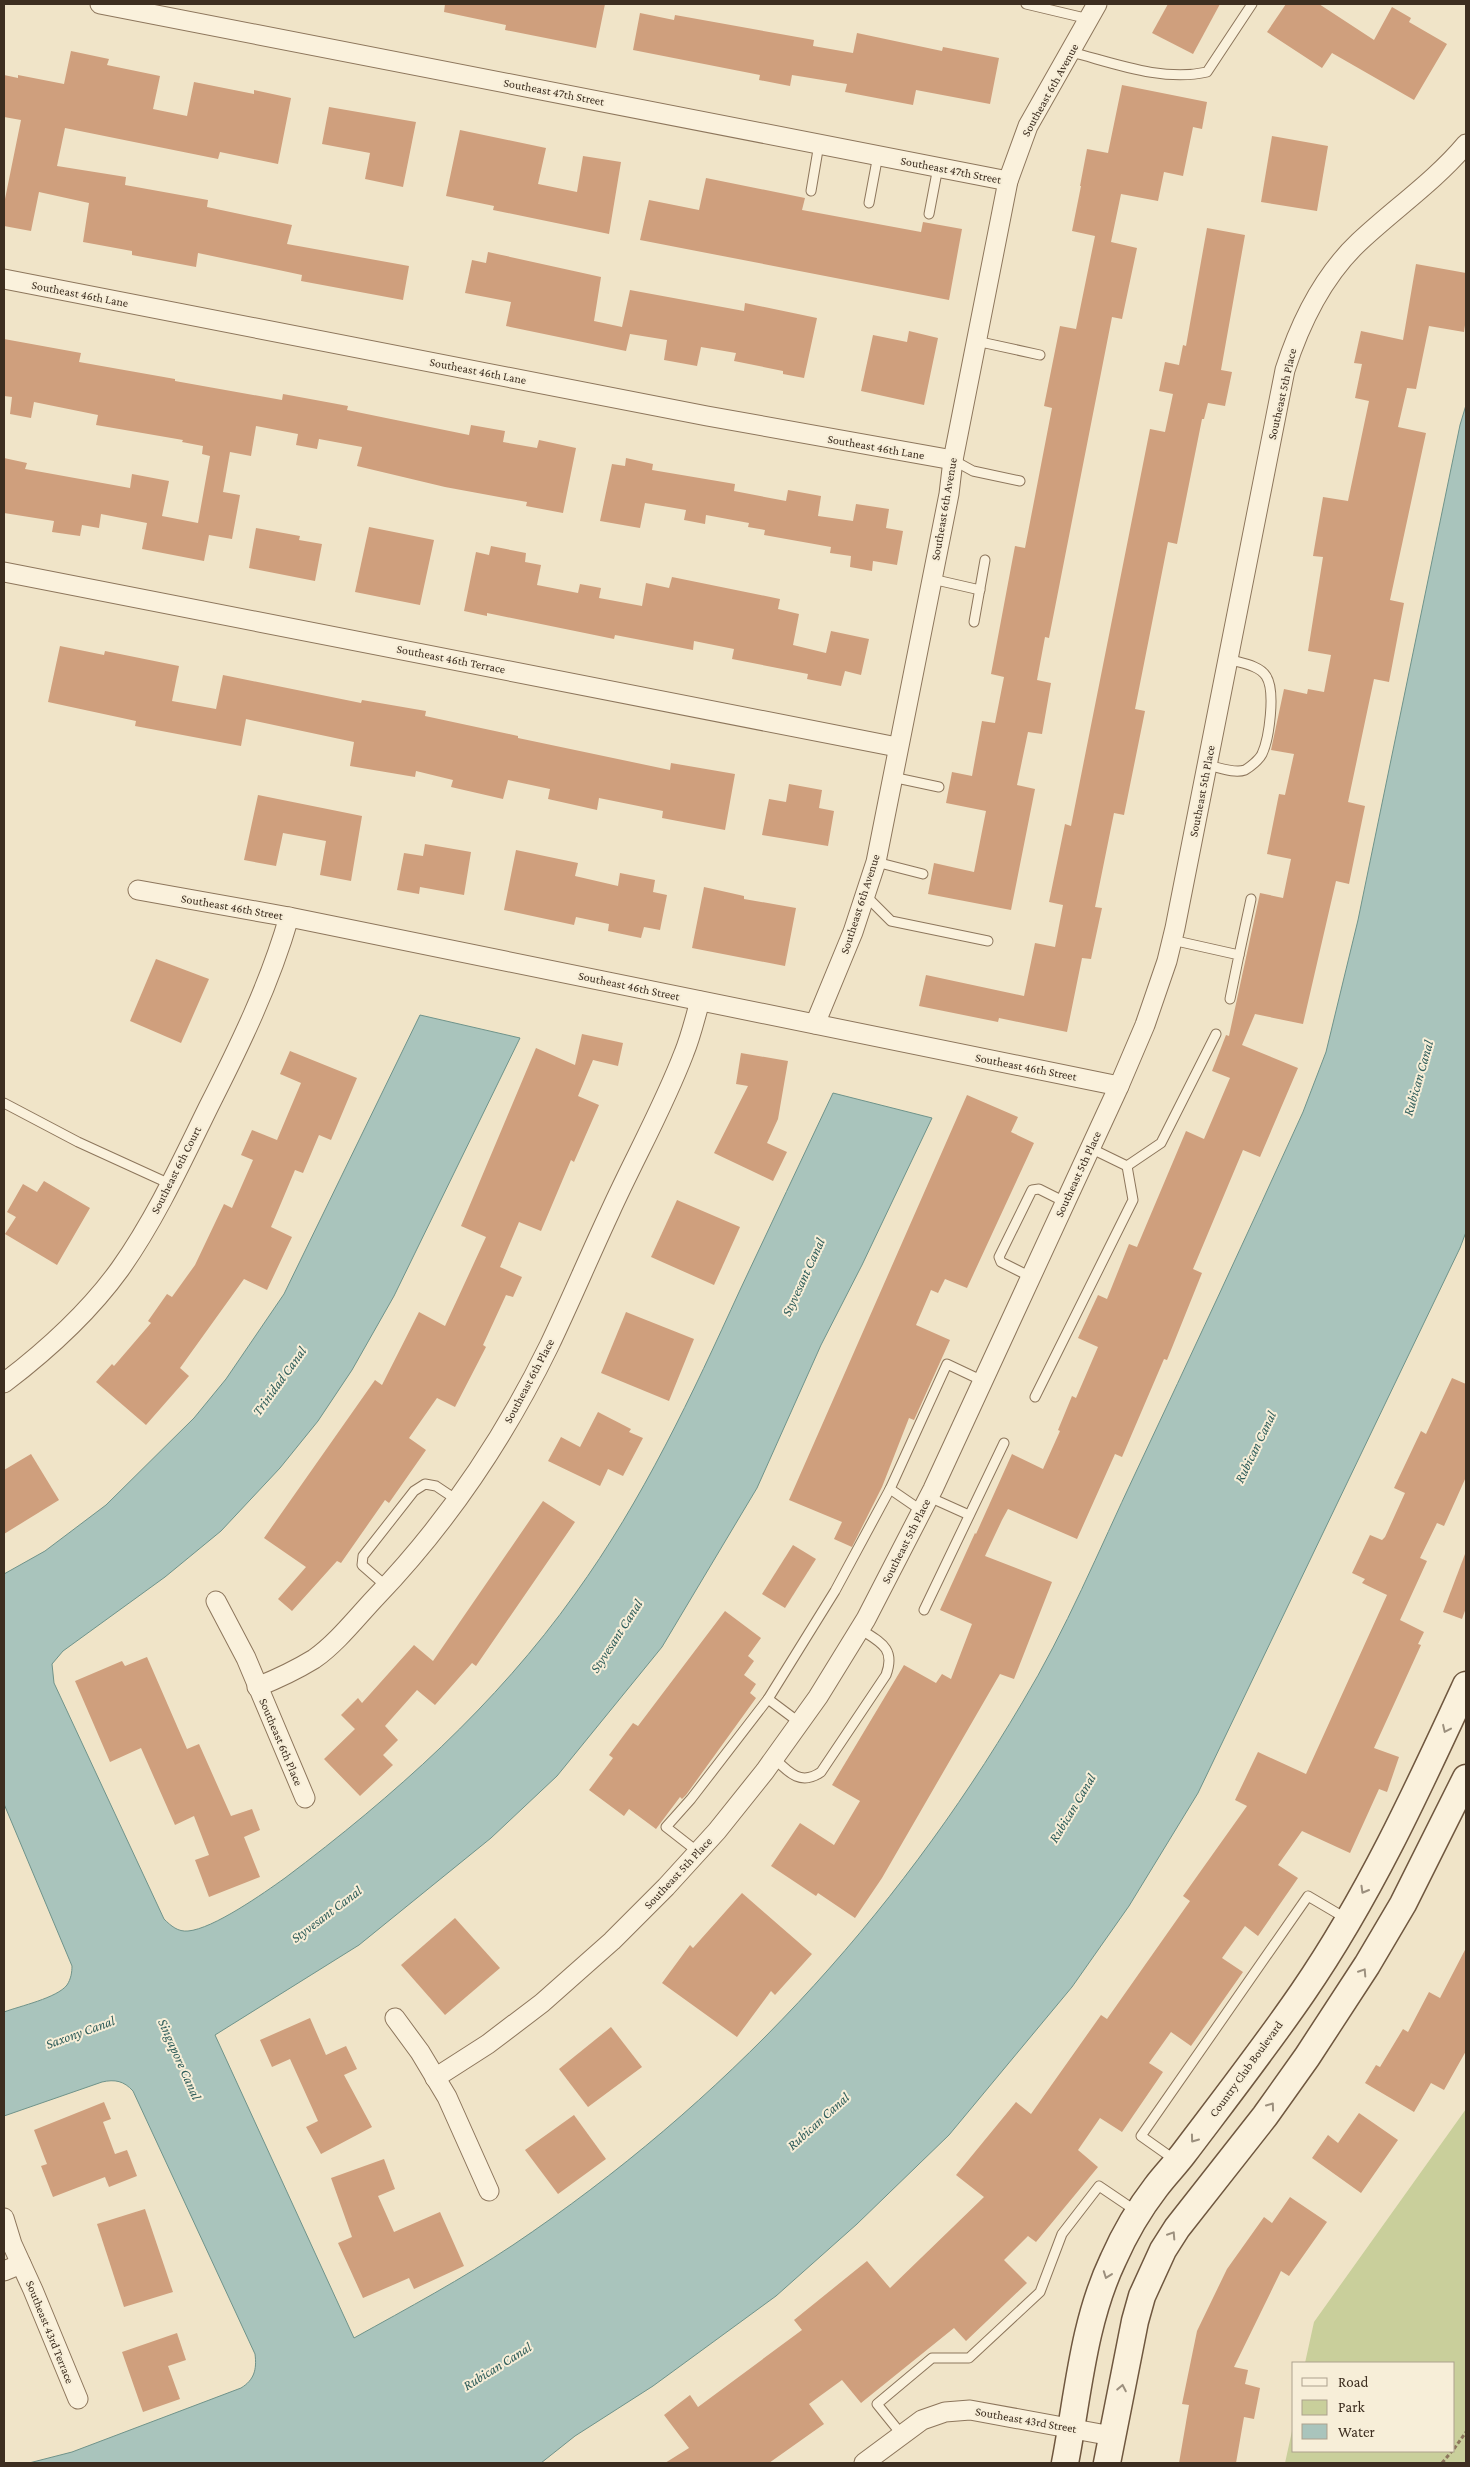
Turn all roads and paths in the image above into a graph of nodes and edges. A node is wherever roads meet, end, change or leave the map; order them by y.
1 (100, 4) edge
2 (1026, 4) edge
3 (1252, 4) edge
4 (1093, 11) edge
5 (1071, 52) junction
6 (819, 144) junction
7 (1466, 144) edge
8 (878, 155) junction
9 (938, 167) junction
10 (1008, 180) junction
11 (811, 191) dead end
12 (869, 203) dead end
13 (929, 214) dead end
14 (4, 279) edge
15 (976, 341) junction
16 (1040, 355) dead end
17 (953, 460) junction
18 (1020, 481) dead end
19 (985, 560) dead end
20 (4, 572) edge
21 (932, 578) junction
22 (980, 590) junction
23 (974, 622) dead end
24 (1228, 659) junction
25 (897, 747) junction
26 (1207, 765) junction
27 (892, 777) junction
28 (939, 787) dead end
29 (876, 862) junction
30 (923, 874) dead end
31 (138, 890) dead end
32 (866, 896) junction
33 (1251, 899) dead end
34 (289, 917) junction
35 (988, 940) dead end
36 (1172, 940) junction
37 (1239, 954) junction
38 (1230, 999) dead end
39 (700, 1001) junction
40 (815, 1024) junction
41 (1216, 1034) dead end
42 (1119, 1086) junction
43 (4, 1103) edge
44 (1090, 1148) junction
45 (1127, 1166) junction
46 (170, 1184) junction
47 (1065, 1202) junction
48 (1031, 1277) junction
49 (983, 1381) junction
50 (4, 1383) edge
51 (1035, 1397) dead end
52 (1004, 1443) dead end
53 (890, 1489) junction
54 (457, 1500) junction
55 (925, 1504) junction
56 (969, 1515) junction
57 (386, 1586) junction
58 (216, 1601) dead end
59 (924, 1610) dead end
60 (860, 1629) junction
61 (1466, 1685) edge
62 (257, 1686) junction
63 (768, 1699) junction
64 (800, 1723) junction
65 (774, 1758) junction
66 (1466, 1778) edge
67 (305, 1798) dead end
68 (698, 1852) junction
69 (1385, 1852) junction
70 (1420, 1871) junction
71 (1347, 1920) junction
72 (394, 2018) dead end
73 (435, 2078) junction
74 (1177, 2162) junction
75 (488, 2191) dead end
76 (1138, 2213) junction
77 (4, 2218) edge
78 (21, 2264) junction
79 (4, 2271) edge
80 (78, 2400) dead end
81 (1071, 2428) junction
82 (1466, 2432) edge
83 (902, 2435) junction
84 (1112, 2436) junction
85 (1455, 2447) edge
86 (1451, 2452) edge
87 (864, 2463) edge
88 (1064, 2463) edge
89 (1107, 2463) edge
90 (1442, 2463) edge

1 - 6 street, Southeast 47th Street
2 - 4 lane
3 - 5 lane
4 - 5 street, Southeast 6th Avenue
5 - 10 street, Southeast 6th Avenue
6 - 8 street, Southeast 47th Street
6 - 11 lane
7 - 24 street, Southeast 5th Place
8 - 9 street, Southeast 47th Street
8 - 12 lane
9 - 10 street, Southeast 47th Street
9 - 13 lane
10 - 15 street, Southeast 6th Avenue
14 - 17 street, Southeast 46th Lane
15 - 16 lane
15 - 17 street, Southeast 6th Avenue
17 - 18 lane
17 - 21 street, Southeast 6th Avenue
19 - 22 lane
20 - 25 street, Southeast 46th Terrace
21 - 22 lane
21 - 25 street, Southeast 6th Avenue
22 - 23 lane
24 - 26 street, Southeast 5th Place
24 - 26 lane
25 - 27 street, Southeast 6th Avenue
26 - 36 street, Southeast 5th Place
27 - 28 lane
27 - 29 street, Southeast 6th Avenue
29 - 30 lane
29 - 32 street, Southeast 6th Avenue
31 - 34 street, Southeast 46th Street
32 - 35 lane
32 - 40 street, Southeast 6th Avenue
33 - 37 lane
34 - 39 street, Southeast 46th Street
34 - 46 street, Southeast 6th Court
36 - 37 lane
36 - 42 street, Southeast 5th Place
37 - 38 lane
39 - 40 street, Southeast 46th Street
39 - 54 street, Southeast 6th Place
40 - 42 street, Southeast 46th Street
41 - 45 lane
42 - 44 street, Southeast 5th Place
43 - 46 lane
44 - 45 lane
44 - 47 street, Southeast 5th Place
45 - 51 lane
46 - 50 street, Southeast 6th Court
47 - 48 street, Southeast 5th Place
47 - 48 lane
48 - 49 street, Southeast 5th Place
49 - 53 lane
49 - 55 street, Southeast 5th Place
52 - 56 lane
53 - 55 lane
53 - 63 lane
54 - 57 street, Southeast 6th Place
54 - 57 lane
55 - 56 lane
55 - 60 street, Southeast 5th Place
56 - 59 lane
57 - 62 street, Southeast 6th Place
58 - 62 street, Southeast 6th Place
60 - 64 street, Southeast 5th Place
60 - 65 lane
61 -> 69 main road, Country Club Boulevard
62 - 67 street, Southeast 6th Place
63 - 64 lane
63 - 68 lane
64 - 65 street, Southeast 5th Place
65 - 68 street, Southeast 5th Place
66 - 70 main road
68 - 73 street, Southeast 5th Place
69 - 70 main road
69 -> 71 main road, Country Club Boulevard
84 -> 70 main road
71 -> 74 main road, Country Club Boulevard
71 - 74 lane
72 - 73 street
73 - 75 street
74 - 76 main road, Country Club Boulevard
76 -> 81 main road, Country Club Boulevard
76 - 83 lane
77 - 78 street, Southeast 43rd Terrace
78 - 79 street
78 - 80 street, Southeast 43rd Terrace
81 - 83 street, Southeast 43rd Street
81 - 84 street, Southeast 43rd Street
81 - 88 main road, Country Club Boulevard
82 - 85 path
83 - 87 street, Southeast 43rd Street
84 - 89 main road
86 - 90 path

